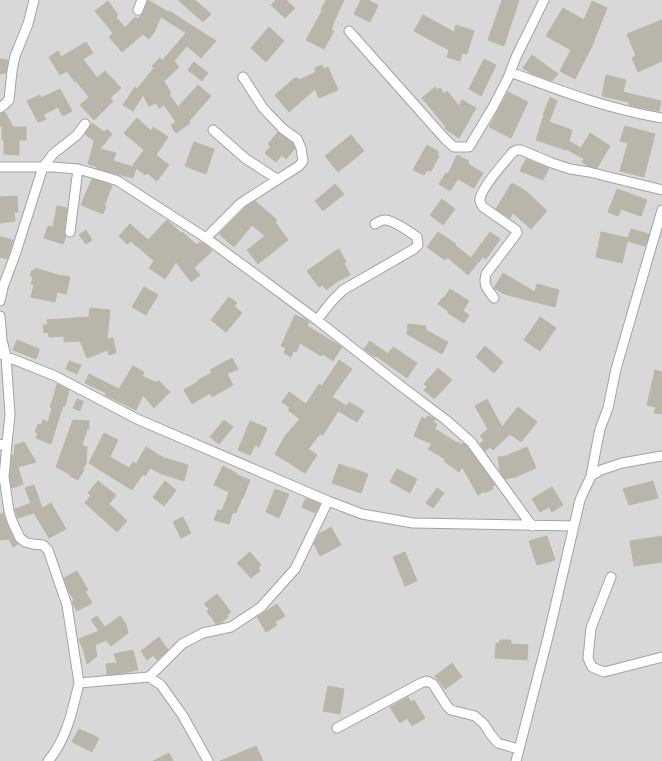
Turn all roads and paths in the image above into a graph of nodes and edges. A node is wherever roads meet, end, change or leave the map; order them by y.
1 (34, 0) edge
2 (142, 0) edge
3 (544, 0) edge
4 (138, 10) dead end
5 (349, 31) dead end
6 (510, 72) junction
7 (243, 77) dead end
8 (0, 108) edge
9 (662, 118) edge
10 (85, 124) dead end
11 (213, 130) dead end
12 (43, 167) junction
13 (0, 168) edge
14 (78, 169) junction
15 (277, 179) junction
16 (662, 190) edge
17 (662, 210) edge
18 (375, 224) dead end
19 (70, 232) dead end
20 (206, 238) junction
21 (494, 298) dead end
22 (0, 301) edge
23 (0, 316) edge
24 (317, 320) junction
25 (3, 355) edge
26 (4, 444) edge
27 (662, 456) edge
28 (591, 476) junction
29 (328, 501) junction
30 (532, 526) junction
31 (573, 526) junction
32 (611, 577) dead end
33 (662, 658) edge
34 (149, 677) junction
35 (80, 683) junction
36 (337, 728) dead end
37 (518, 750) junction
38 (48, 761) edge
39 (208, 761) edge
40 (516, 761) edge

1 - 8 street
2 - 4 street
3 - 6 street
5 - 6 street
6 - 9 street
7 - 15 street
10 - 12 street
11 - 15 street
12 - 13 street
12 - 14 street
12 - 22 street
14 - 19 street
14 - 20 street
15 - 20 street
16 - 21 street
17 - 28 street
18 - 24 street
20 - 24 street
23 - 25 street
24 - 30 street
25 - 26 street
25 - 29 street
26 - 35 street
27 - 28 street
28 - 31 street
29 - 30 street
29 - 34 street
30 - 31 street
31 - 37 street
32 - 33 street
34 - 35 street
34 - 39 street
35 - 38 street
36 - 37 street
37 - 40 street

